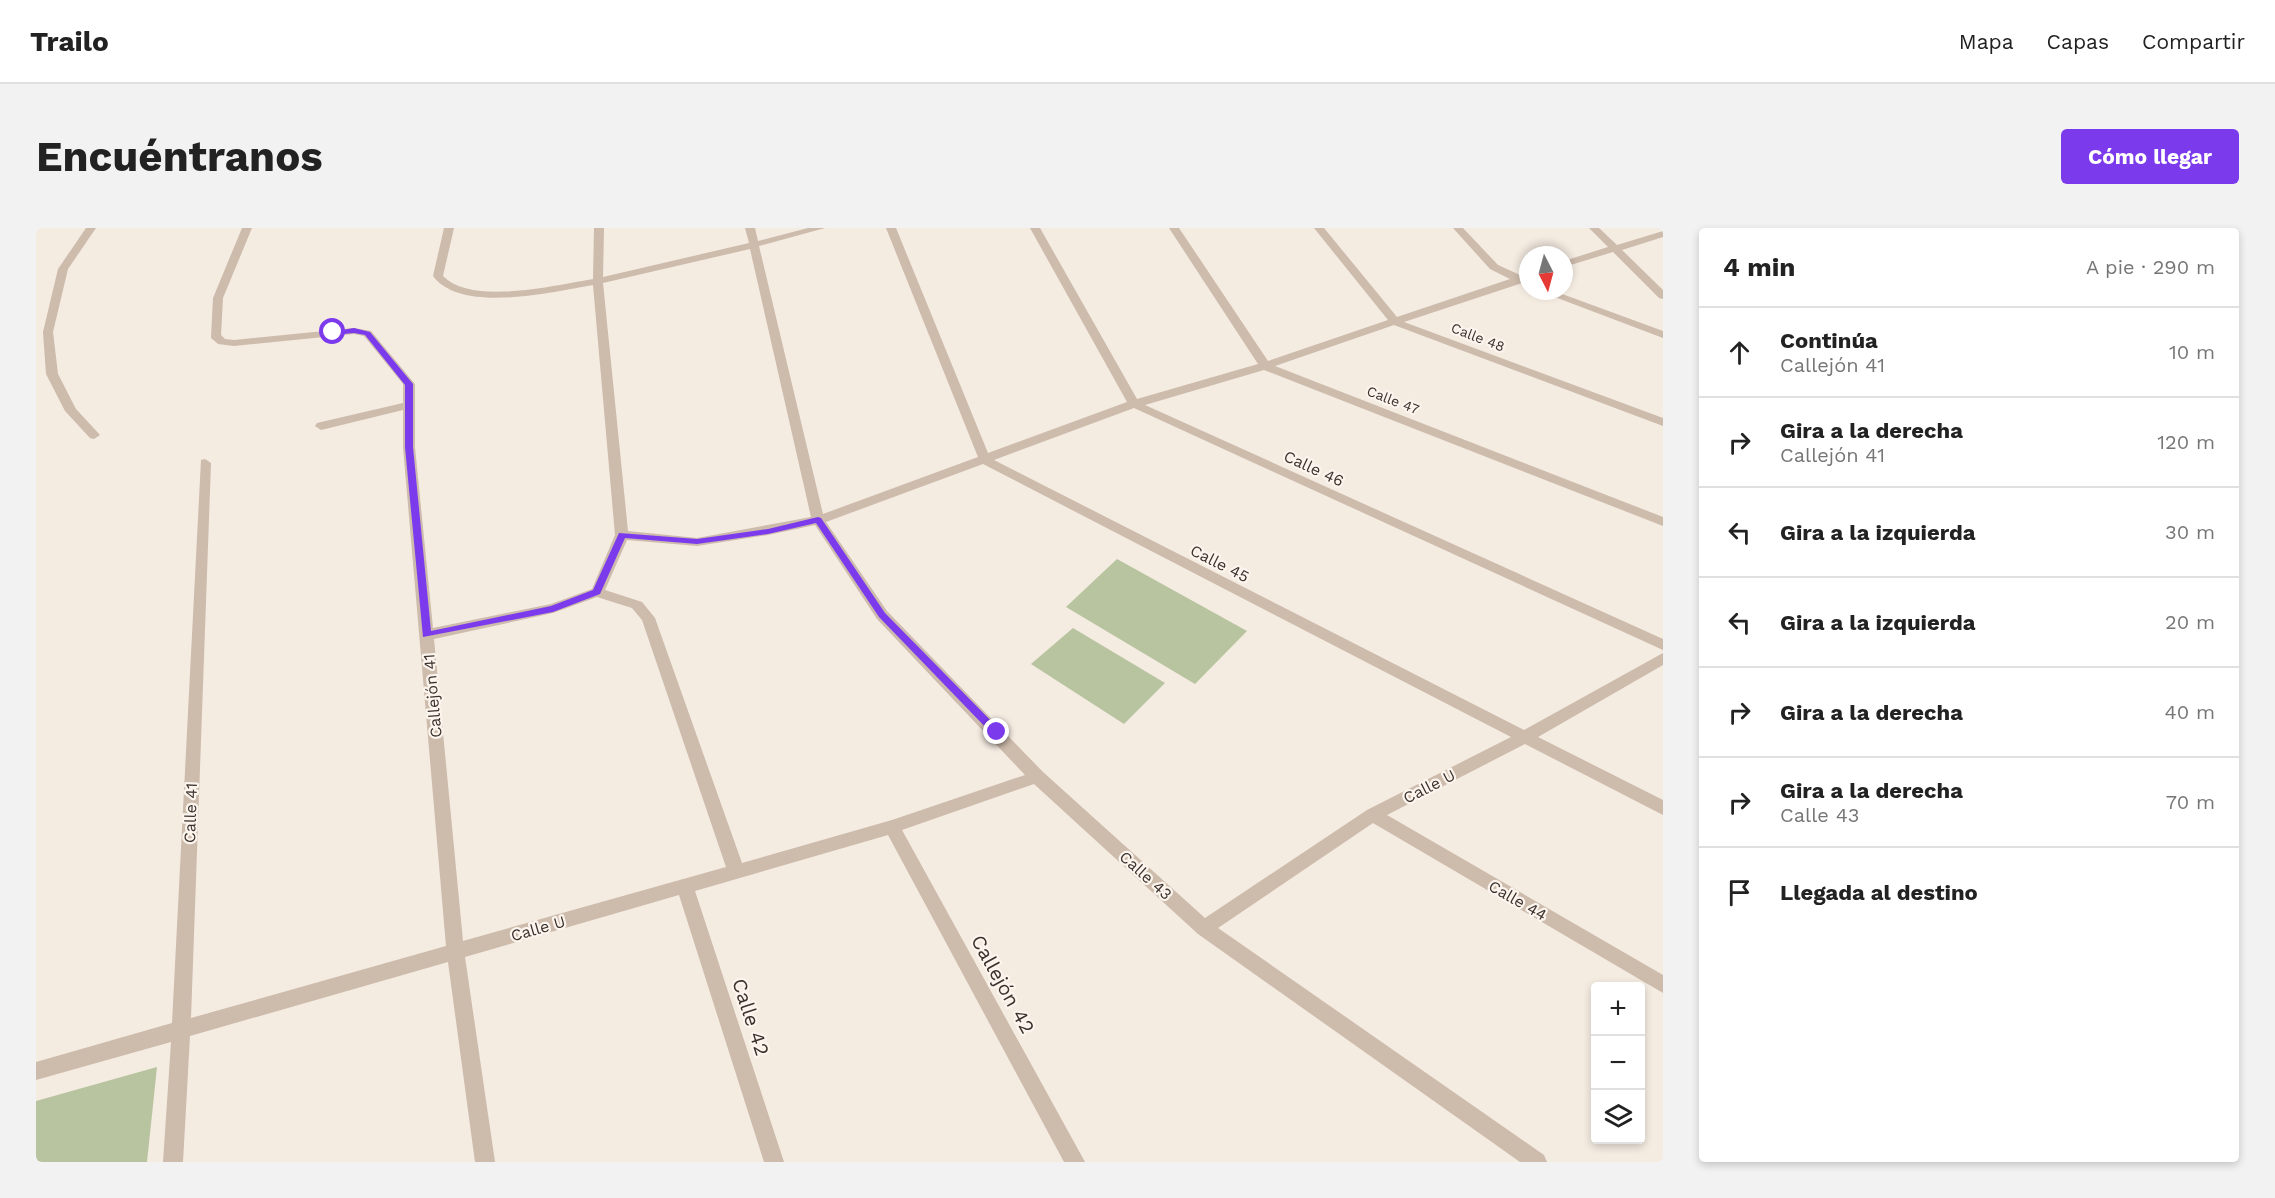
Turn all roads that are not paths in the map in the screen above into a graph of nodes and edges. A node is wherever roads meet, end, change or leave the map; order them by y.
1 (91, 228) edge
2 (248, 228) edge
3 (449, 228) edge
4 (599, 228) edge
5 (750, 228) edge
6 (820, 228) edge
7 (891, 228) edge
8 (1035, 228) edge
9 (1174, 228) edge
10 (1319, 228) edge
11 (1458, 228) edge
12 (1594, 228) edge
13 (1663, 234) edge
14 (752, 244) junction
15 (1615, 248) junction
16 (1573, 261) edge
17 (1519, 277) edge
18 (598, 281) junction
19 (1519, 281) edge
20 (1663, 296) edge
21 (1568, 300) edge
22 (1395, 322) junction
23 (1663, 335) edge
24 (1264, 366) junction
25 (1134, 404) junction
26 (409, 405) junction
27 (1663, 422) edge
28 (321, 426) dead end
29 (94, 435) dead end
30 (985, 460) junction
31 (205, 463) dead end
32 (818, 520) junction
33 (1663, 522) edge
34 (622, 535) junction
35 (597, 592) junction
36 (426, 635) junction
37 (1663, 645) edge
38 (1663, 658) edge
39 (1523, 738) junction
40 (1037, 777) junction
41 (1663, 808) edge
42 (1373, 814) junction
43 (892, 827) junction
44 (736, 872) junction
45 (685, 886) junction
46 (1203, 928) junction
47 (455, 951) junction
48 (1663, 985) edge
49 (181, 1029) junction
50 (36, 1071) edge
51 (172, 1162) edge
52 (486, 1162) edge
53 (774, 1162) edge
54 (1075, 1162) edge
55 (1537, 1162) edge

1 - 29 street
2 - 26 street, Callejón 41
3 - 18 street
4 - 18 street
5 - 14 street
6 - 14 street
7 - 30 street
8 - 25 street
9 - 24 street
10 - 22 street
11 - 17 street
12 - 15 street
13 - 15 street
14 - 18 street
14 - 32 street
15 - 16 street
15 - 20 street
18 - 34 street
19 - 22 street
21 - 23 street
22 - 24 street
22 - 27 street, Calle 48
24 - 25 street
24 - 33 street, Calle 47
25 - 30 street
25 - 37 street, Calle 46
26 - 28 street
26 - 36 street, Callejón 41
30 - 32 street
30 - 39 street, Calle 45
31 - 49 street, Calle 41
32 - 34 street
32 - 40 street, Calle 43
34 - 35 street
35 - 36 street
35 - 44 street
36 - 47 street, Callejón 41
38 - 39 street, Calle U
39 - 41 street, Calle 45
39 - 42 street, Calle U
40 - 43 street, Calle U
40 - 46 street, Calle 43
42 - 46 street, Calle U
42 - 48 street, Calle 44
43 - 44 street, Calle U
43 - 54 street, Callejón 42
44 - 45 street, Calle U
45 - 47 street, Calle U
45 - 53 street, Calle 42
46 - 55 street, Calle 43
47 - 49 street, Calle U
47 - 52 street, Callejón 41
49 - 50 street, Calle U
49 - 51 street, Calle 41

